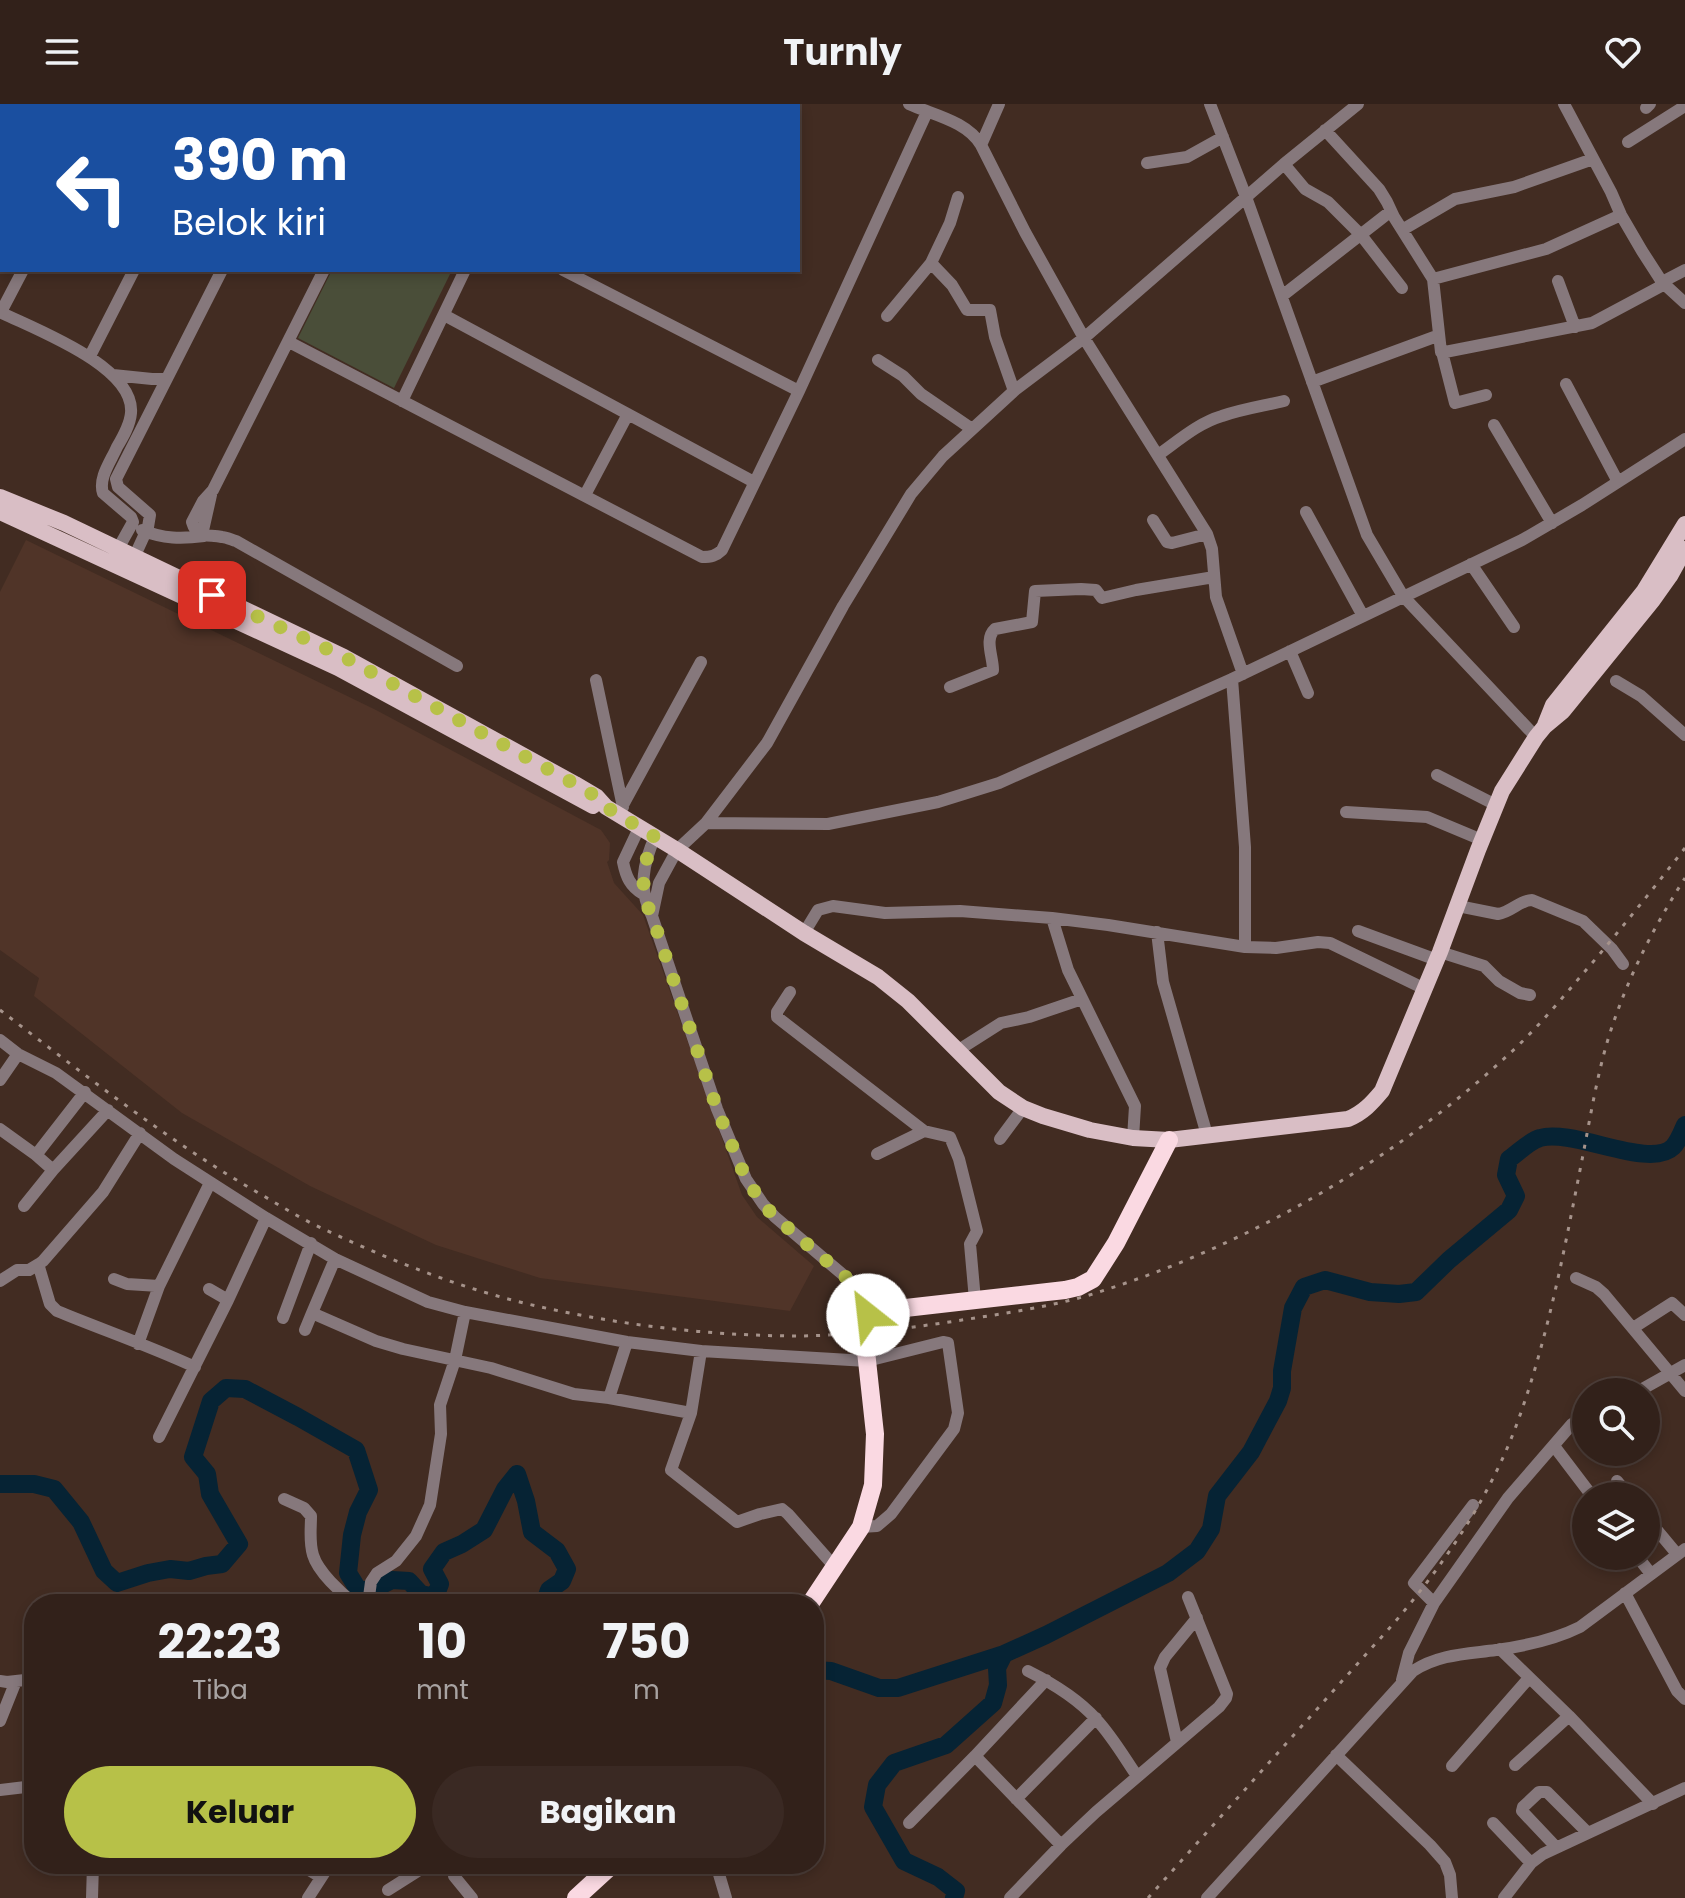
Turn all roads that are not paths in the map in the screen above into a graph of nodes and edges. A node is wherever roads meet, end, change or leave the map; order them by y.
1 (909, 104) edge
2 (999, 104) edge
3 (1210, 104) edge
4 (1358, 104) edge
5 (1564, 104) edge
6 (1685, 106) edge
7 (927, 112) junction
8 (1325, 130) junction
9 (1223, 137) junction
10 (1628, 142) dead end
11 (981, 145) junction
12 (1593, 159) junction
13 (1147, 163) dead end
14 (1284, 164) junction
15 (958, 197) dead end
16 (1246, 197) junction
17 (1391, 211) junction
18 (1621, 215) junction
19 (1402, 230) junction
20 (1361, 235) junction
21 (931, 263) junction
22 (1685, 270) edge
23 (22, 272) edge
24 (133, 272) edge
25 (221, 272) edge
26 (323, 272) edge
27 (464, 272) edge
28 (567, 272) edge
29 (1433, 279) junction
30 (1558, 281) dead end
31 (1664, 283) junction
32 (1402, 288) dead end
33 (1282, 296) junction
34 (1685, 303) edge
35 (0, 312) edge
36 (444, 315) junction
37 (887, 316) dead end
38 (1575, 327) junction
39 (1437, 336) junction
40 (1084, 338) junction
41 (289, 342) junction
42 (1442, 352) junction
43 (90, 356) junction
44 (878, 360) dead end
45 (113, 375) junction
46 (166, 379) junction
47 (1312, 382) junction
48 (1566, 384) dead end
49 (799, 391) junction
50 (1014, 391) junction
51 (1486, 395) dead end
52 (402, 401) junction
53 (1284, 401) dead end
54 (628, 414) junction
55 (1494, 425) dead end
56 (972, 429) junction
57 (1685, 439) edge
58 (1158, 455) junction
59 (754, 482) junction
60 (1618, 482) junction
61 (585, 495) junction
62 (0, 497) edge
63 (0, 512) edge
64 (1306, 512) dead end
65 (1153, 520) dead end
66 (1552, 523) junction
67 (1685, 524) edge
68 (132, 525) junction
69 (146, 532) junction
70 (1207, 534) junction
71 (203, 535) junction
72 (1685, 549) edge
73 (114, 556) junction
74 (131, 564) junction
75 (1471, 564) junction
76 (1214, 577) junction
77 (1403, 596) junction
78 (1363, 616) junction
79 (1514, 627) dead end
80 (1290, 651) junction
81 (701, 662) dead end
82 (457, 666) dead end
83 (1238, 676) junction
84 (596, 680) dead end
85 (1616, 681) dead end
86 (950, 687) dead end
87 (1308, 693) dead end
88 (1540, 732) junction
89 (1685, 735) edge
90 (1437, 775) dead end
91 (1496, 805) junction
92 (616, 809) junction
93 (1346, 812) dead end
94 (706, 823) junction
95 (639, 828) junction
96 (655, 837) junction
97 (1482, 840) junction
98 (677, 850) junction
99 (643, 894) junction
100 (1458, 906) junction
101 (652, 916) junction
102 (1052, 918) junction
103 (1358, 931) dead end
104 (1157, 932) junction
105 (804, 933) junction
106 (1245, 947) junction
107 (1438, 956) junction
108 (1623, 964) dead end
109 (1425, 989) junction
110 (790, 992) dead end
111 (1530, 995) dead end
112 (1082, 999) junction
113 (0, 1040) edge
114 (957, 1051) junction
115 (18, 1054) junction
116 (0, 1080) edge
117 (85, 1092) junction
118 (1023, 1108) junction
119 (108, 1110) junction
120 (0, 1129) edge
121 (924, 1131) junction
122 (140, 1133) junction
123 (1207, 1135) junction
124 (1133, 1138) junction
125 (1000, 1139) dead end
126 (1169, 1140) junction
127 (877, 1154) dead end
128 (36, 1155) junction
129 (53, 1170) junction
130 (210, 1183) junction
131 (24, 1206) dead end
132 (266, 1218) junction
133 (311, 1243) junction
134 (335, 1259) junction
135 (39, 1264) junction
136 (1576, 1278) dead end
137 (114, 1279) dead end
138 (0, 1281) edge
139 (159, 1286) junction
140 (209, 1289) dead end
141 (228, 1300) junction
142 (975, 1300) junction
143 (465, 1312) junction
144 (312, 1313) junction
145 (868, 1315) junction
146 (1685, 1315) edge
147 (283, 1318) dead end
148 (1633, 1328) junction
149 (305, 1330) dead end
150 (627, 1342) junction
151 (138, 1344) junction
152 (701, 1351) junction
153 (455, 1360) junction
154 (867, 1361) junction
155 (1685, 1365) edge
156 (195, 1367) junction
157 (1671, 1373) junction
158 (1660, 1379) edge
159 (1685, 1391) edge
160 (609, 1398) junction
161 (691, 1413) junction
162 (1572, 1424) edge
163 (159, 1437) dead end
164 (1554, 1446) junction
165 (1581, 1482) edge
166 (284, 1499) dead end
167 (1473, 1505) dead end
168 (861, 1527) junction
169 (1660, 1531) edge
170 (1681, 1551) edge
171 (834, 1566) junction
172 (1648, 1570) edge
173 (1651, 1574) junction
174 (1625, 1593) junction
175 (342, 1594) edge
176 (367, 1594) edge
177 (816, 1594) edge
178 (1188, 1597) dead end
179 (1434, 1603) junction
180 (1197, 1618) junction
181 (1500, 1649) junction
182 (1028, 1671) dead end
183 (1529, 1678) junction
184 (24, 1680) edge
185 (1046, 1680) junction
186 (0, 1681) edge
187 (16, 1681) junction
188 (1402, 1683) junction
189 (1685, 1699) edge
190 (1569, 1716) junction
191 (1096, 1718) junction
192 (0, 1721) edge
193 (1177, 1742) junction
194 (1336, 1755) junction
195 (975, 1756) junction
196 (1515, 1765) dead end
197 (1452, 1766) dead end
198 (1137, 1776) junction
199 (24, 1787) edge
200 (1685, 1788) edge
201 (0, 1790) edge
202 (1016, 1799) junction
203 (1653, 1804) junction
204 (909, 1823) dead end
205 (1493, 1823) dead end
206 (1587, 1832) junction
207 (1061, 1845) junction
208 (1556, 1847) junction
209 (1531, 1863) junction
210 (93, 1874) edge
211 (316, 1874) edge
212 (323, 1874) edge
213 (416, 1874) edge
214 (602, 1874) edge
215 (719, 1874) edge
216 (454, 1876) dead end
217 (321, 1877) junction
218 (394, 1892) edge
219 (92, 1898) edge
220 (308, 1898) edge
221 (472, 1898) edge
222 (576, 1898) edge
223 (726, 1898) edge
224 (1010, 1898) edge
225 (1207, 1898) edge
226 (1452, 1898) edge
227 (1504, 1898) edge

1 - 7 street
2 - 11 street
3 - 9 street
4 - 8 street
5 - 12 street
6 - 10 street
7 - 11 street
7 - 49 street
8 - 14 street
8 - 17 street
9 - 13 street
9 - 16 street
11 - 40 street
12 - 18 street
12 - 19 street
14 - 16 street
14 - 20 street
15 - 21 street
16 - 33 street
16 - 40 street
17 - 19 street
17 - 20 street
18 - 29 street
18 - 31 street
19 - 29 street
20 - 32 street
20 - 33 street
21 - 37 street
21 - 50 street
22 - 31 street
23 - 35 street
24 - 43 street
25 - 46 street
26 - 41 street
27 - 36 street
28 - 49 street
29 - 39 street
30 - 38 street
31 - 34 street
31 - 38 street
33 - 47 street
35 - 43 street
36 - 52 street
36 - 54 street
38 - 42 street
39 - 42 street
39 - 47 street
40 - 50 street
40 - 58 street
41 - 52 street
41 - 71 street
42 - 51 street
43 - 45 street
44 - 56 street
45 - 46 street
45 - 68 street
46 - 69 street
47 - 77 street
48 - 60 street
49 - 59 street
50 - 56 street
52 - 61 street
53 - 58 street
54 - 59 street
54 - 61 street
55 - 66 street
56 - 94 street
57 - 60 street
58 - 70 street
59 - 61 street
60 - 66 street
62 - 73 main road
63 - 73 main road
64 - 78 street
65 - 70 street
66 - 75 street
67 - 88 main road
68 - 69 street
68 - 73 street
69 - 71 street
69 - 74 street
70 - 76 street
71 - 82 street
72 - 88 main road
73 - 74 main road
74 - 92 main road
75 - 77 street
75 - 79 street
76 - 83 street
76 - 86 street
77 - 78 street
77 - 88 street
78 - 80 street
80 - 83 street
80 - 87 street
81 - 92 street
83 - 94 street
83 - 106 street
84 - 92 street
85 - 89 street
88 - 91 main road
90 - 91 street
91 - 97 main road
92 - 95 main road
93 - 97 street
94 - 98 street
95 - 96 main road
95 - 99 street
96 - 98 main road
96 - 99 street
97 - 100 main road
98 - 101 street
98 - 105 main road
99 - 101 street
100 - 107 main road
100 - 108 street
101 - 145 street
102 - 104 street
102 - 105 street
102 - 112 street
103 - 107 street
104 - 106 street
104 - 123 street
105 - 114 main road
106 - 109 street
107 - 109 main road
107 - 111 street
109 - 123 main road
110 - 121 street
112 - 114 street
112 - 124 street
113 - 115 street
114 - 118 main road
115 - 116 street
115 - 117 street
117 - 119 street
117 - 128 street
118 - 124 main road
118 - 125 street
119 - 122 street
119 - 129 street
120 - 128 street
121 - 127 street
121 - 142 street
122 - 130 street
122 - 135 street
123 - 126 main road
124 - 126 main road
126 - 142 highway
128 - 129 street
129 - 131 street
130 - 132 street
130 - 139 street
132 - 133 street
132 - 141 street
133 - 134 street
133 - 147 street
134 - 143 street
134 - 144 street
135 - 138 street
135 - 151 street
136 - 148 street
137 - 139 street
139 - 151 street
140 - 141 street
141 - 156 street
142 - 145 highway
143 - 150 street
143 - 153 street
144 - 149 street
144 - 153 street
145 - 154 highway
146 - 148 street
148 - 157 street
150 - 152 street
150 - 160 street
151 - 156 street
152 - 154 street
152 - 161 street
153 - 160 street
153 - 176 street
154 - 168 highway
154 - 168 street
155 - 157 street
156 - 163 street
157 - 158 street
157 - 159 street
160 - 161 street
161 - 171 street
162 - 164 street
164 - 165 street
164 - 179 street
166 - 175 street
167 - 179 street
168 - 171 highway
169 - 170 street
170 - 173 street
171 - 177 highway
172 - 173 street
173 - 174 street
174 - 181 street
174 - 189 street
178 - 180 street
179 - 188 street
180 - 193 street
180 - 193 street
181 - 183 street
181 - 188 street
182 - 185 street
183 - 190 street
183 - 197 street
184 - 187 street
185 - 191 street
185 - 195 street
186 - 187 street
187 - 192 street
188 - 194 street
190 - 196 street
190 - 203 street
191 - 198 street
191 - 202 street
193 - 198 street
194 - 225 street
194 - 226 street
195 - 202 street
195 - 204 street
198 - 207 street
199 - 201 street
200 - 203 street
202 - 207 street
203 - 206 street
205 - 209 street
206 - 208 street
206 - 208 street
207 - 224 street
208 - 209 street
209 - 227 street
210 - 219 street
211 - 217 street
212 - 217 street
213 - 218 street
214 - 222 highway
215 - 223 street
216 - 221 street
217 - 220 street

